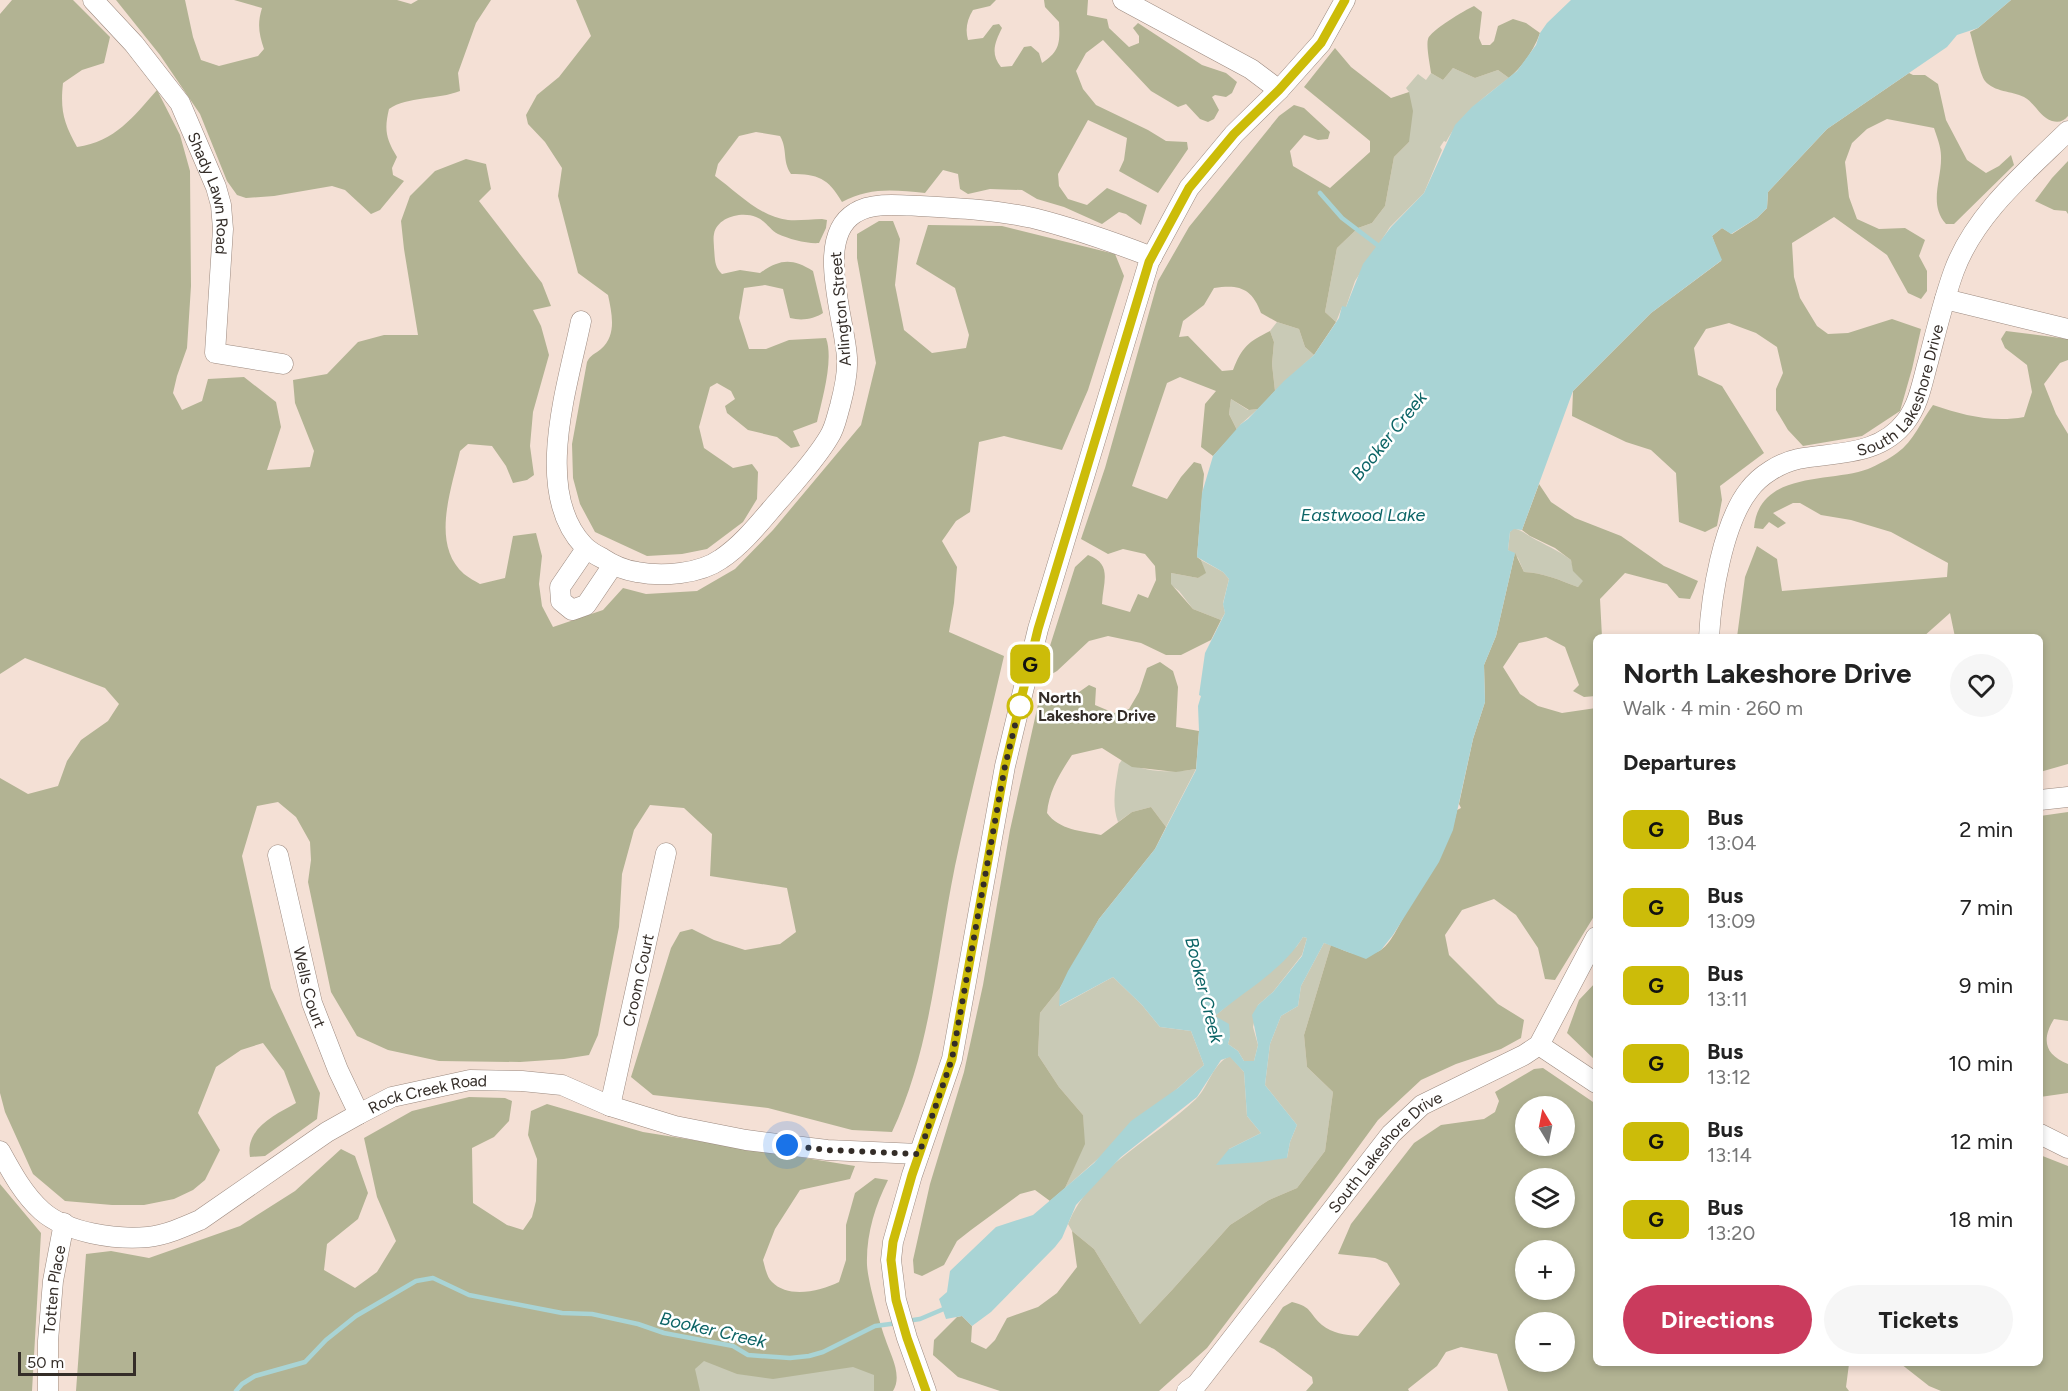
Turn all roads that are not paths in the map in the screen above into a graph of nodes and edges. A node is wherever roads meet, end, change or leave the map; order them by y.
1 (93, 0) edge
2 (1123, 0) edge
3 (1345, 0) edge
4 (1279, 90) junction
5 (2068, 131) edge
6 (1152, 256) junction
7 (1945, 299) junction
8 (581, 321) dead end
9 (2068, 329) edge
10 (283, 364) dead end
11 (586, 549) junction
12 (613, 565) junction
13 (1709, 634) edge
14 (2068, 797) edge
15 (2043, 800) edge
16 (666, 853) dead end
17 (278, 855) dead end
18 (1593, 943) edge
19 (1539, 1045) junction
20 (1593, 1081) edge
21 (610, 1106) junction
22 (359, 1114) junction
23 (2043, 1136) edge
24 (2068, 1148) edge
25 (0, 1151) edge
26 (919, 1154) junction
27 (64, 1223) junction
28 (48, 1391) edge
29 (926, 1391) edge
30 (1187, 1391) edge

1 - 10 street, Shady Lawn Road
2 - 4 street
3 - 4 street
4 - 6 street
5 - 7 street, South Lakeshore Drive
6 - 12 street, Arlington Street
6 - 26 street
7 - 9 street
7 - 13 street, South Lakeshore Drive
8 - 11 street, Arlington Street
11 - 12 street, Arlington Street
11 - 12 street
14 - 15 street
16 - 21 street, Croom Court
17 - 22 street, Wells Court
18 - 19 street
19 - 20 street
19 - 30 street, South Lakeshore Drive
21 - 22 street, Rock Creek Road
21 - 26 street, Rock Creek Road
22 - 27 street, Rock Creek Road
23 - 24 street
25 - 27 street, Rock Creek Road
26 - 29 street
27 - 28 street, Totten Place

